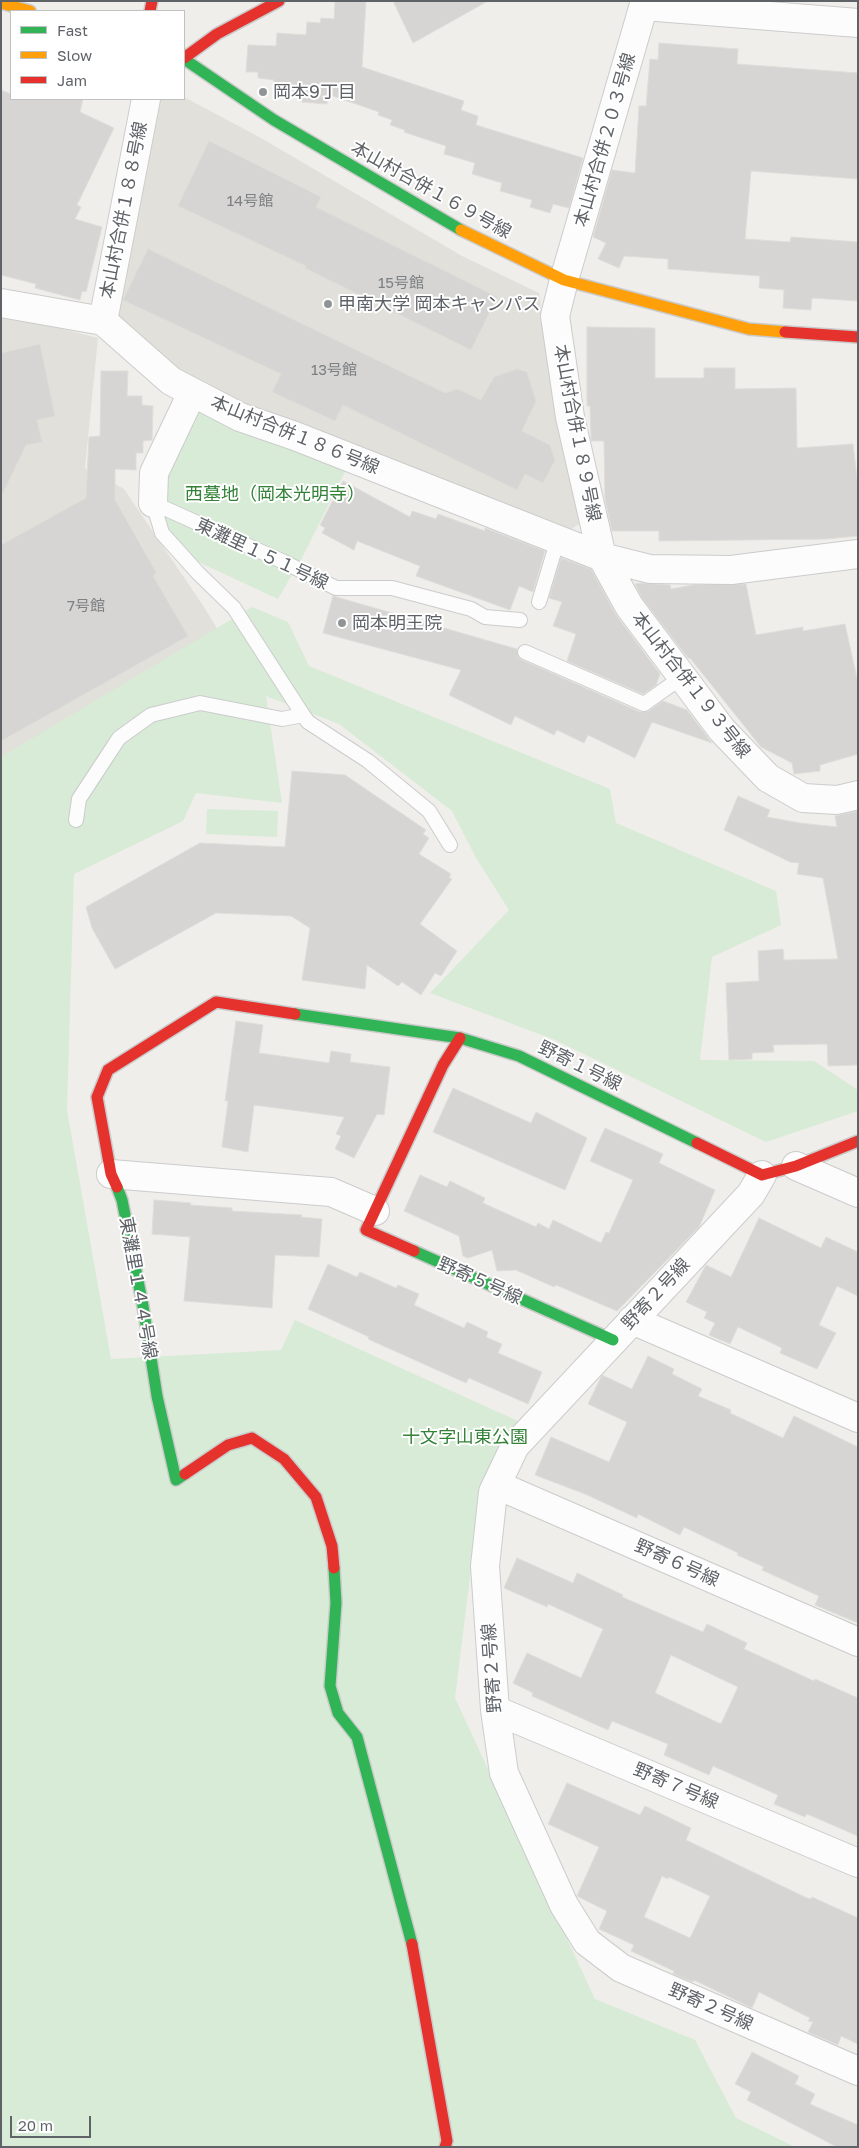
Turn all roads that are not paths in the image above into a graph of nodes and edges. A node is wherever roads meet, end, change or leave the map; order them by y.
1 (279, 1) edge
2 (1, 3) edge
3 (645, 4) edge
4 (26, 10) edge
5 (858, 23) edge
6 (185, 57) edge
7 (185, 59) edge
8 (146, 100) edge
9 (564, 280) junction
10 (1, 303) edge
11 (103, 321) junction
12 (858, 337) edge
13 (192, 392) junction
14 (153, 503) junction
15 (558, 539) junction
16 (858, 554) edge
17 (602, 557) junction
18 (539, 602) dead end
19 (520, 620) dead end
20 (525, 652) dead end
21 (682, 677) junction
22 (303, 715) junction
23 (858, 795) edge
24 (76, 820) dead end
25 (450, 846) dead end
26 (460, 1038) junction
27 (97, 1098) joint
28 (858, 1140) edge
29 (796, 1166) junction
30 (111, 1174) junction
31 (762, 1175) junction
32 (858, 1193) edge
33 (375, 1212) junction
34 (632, 1320) junction
35 (613, 1340) junction
36 (858, 1418) edge
37 (497, 1485) junction
38 (858, 1642) edge
39 (495, 1710) junction
40 (858, 1862) edge
41 (858, 2071) edge
42 (445, 2147) edge

1 - 6 street
2 - 4 street
3 - 5 street
3 - 9 street, 本山村合併２０３号線
7 - 9 street, 本山村合併１６９号線
8 - 11 street, 本山村合併１８８号線
9 - 12 street, 本山村合併１６９号線
9 - 17 street, 本山村合併１８９号線
10 - 11 street
11 - 13 street, 本山村合併１８６号線
13 - 14 street
13 - 15 street, 本山村合併１８６号線
14 - 19 lane, 東灘里１５１号線
14 - 22 lane
15 - 17 street, 本山村合併１８６号線
15 - 18 lane
16 - 17 street, 本山村合併１８６号線
17 - 21 street, 本山村合併１９３号線
20 - 21 lane
21 - 23 street, 本山村合併１９３号線
22 - 24 lane
22 - 25 lane
26 - 27 street, 野寄１号線
26 - 31 street, 野寄１号線
26 - 33 street
27 - 30 street, 東灘里１４４号線
28 - 29 street
29 - 31 street
29 - 32 street
30 - 33 street
30 - 42 street, 東灘里１４４号線
31 - 34 street, 野寄２号線
33 - 35 street, 野寄５号線
34 - 35 street, 野寄２号線
34 - 36 street
35 - 37 street, 野寄２号線
37 - 38 street, 野寄６号線
37 - 39 street, 野寄２号線
39 - 40 street, 野寄７号線
39 - 41 street, 野寄２号線

